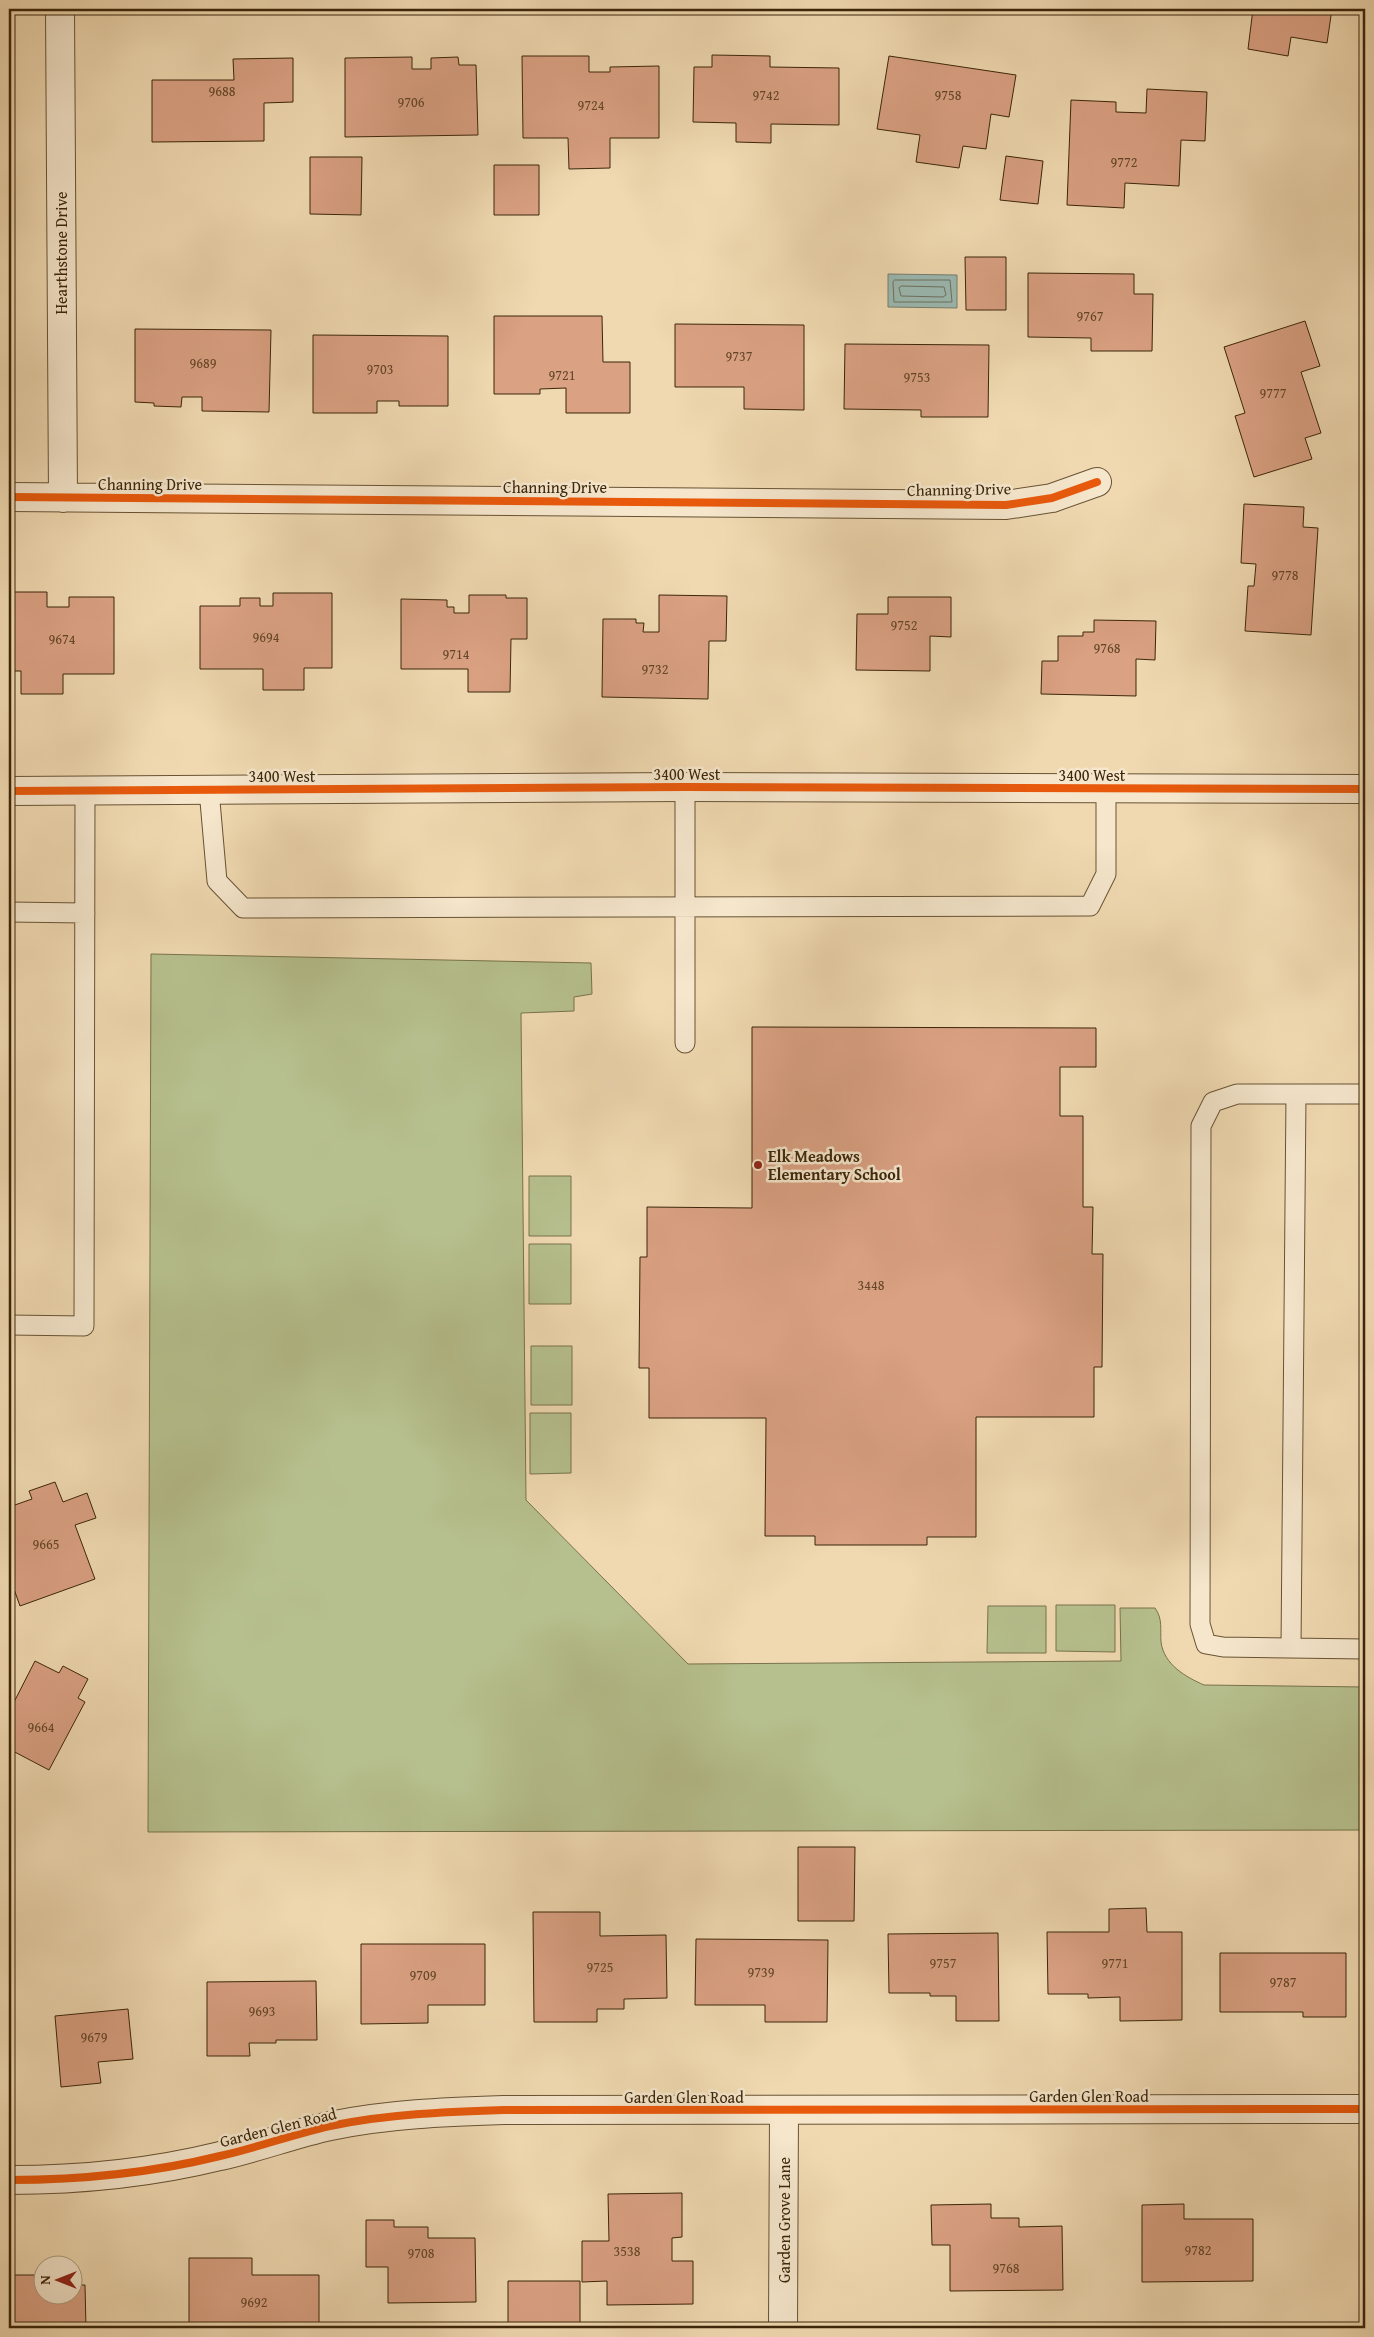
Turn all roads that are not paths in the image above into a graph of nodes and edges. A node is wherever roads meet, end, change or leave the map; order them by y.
1 (60, 9) edge
2 (1097, 482) dead end
3 (9, 497) edge
4 (62, 498) junction
5 (685, 787) junction
6 (1106, 789) junction
7 (1365, 789) edge
8 (9, 790) edge
9 (209, 790) junction
10 (85, 791) junction
11 (685, 906) junction
12 (9, 912) edge
13 (85, 913) junction
14 (685, 1043) dead end
15 (1296, 1094) junction
16 (1365, 1094) edge
17 (9, 1325) edge
18 (1291, 1648) junction
19 (1365, 1649) edge
20 (1365, 2109) edge
21 (784, 2111) junction
22 (9, 2180) edge
23 (784, 2328) edge

1 - 4 street, Hearthstone Drive
2 - 4 street, Channing Drive
3 - 4 street, Channing Drive
5 - 6 street, 3400 West
5 - 9 street, 3400 West
5 - 11 lane
6 - 7 street, 3400 West
6 - 11 lane
8 - 10 street, 3400 West
9 - 10 street, 3400 West
9 - 11 lane
10 - 13 lane
11 - 14 lane
12 - 13 lane
13 - 17 lane
15 - 16 lane
15 - 18 lane
15 - 18 lane
18 - 19 lane
20 - 21 street, Garden Glen Road
21 - 22 street, Garden Glen Road
21 - 23 street, Garden Grove Lane

